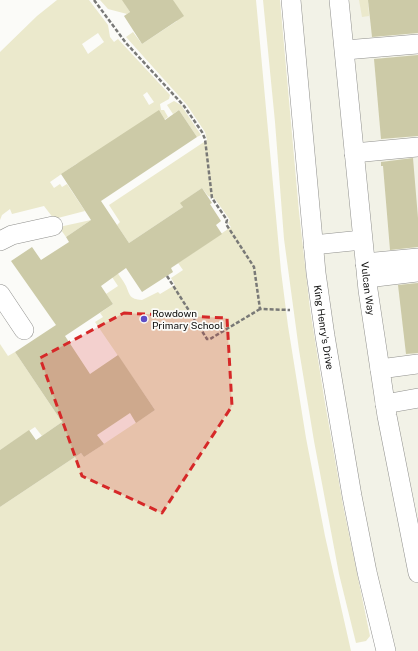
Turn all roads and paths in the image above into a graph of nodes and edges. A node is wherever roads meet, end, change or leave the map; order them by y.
1 (94, 0) edge
2 (290, 0) edge
3 (340, 0) edge
4 (418, 44) edge
5 (344, 50) junction
6 (418, 147) edge
7 (354, 153) junction
8 (53, 226) dead end
9 (362, 240) junction
10 (0, 241) edge
11 (313, 245) junction
12 (418, 258) edge
13 (366, 271) junction
14 (418, 272) edge
15 (167, 276) dead end
16 (0, 294) edge
17 (260, 309) junction
18 (290, 310) dead end
19 (24, 330) dead end
20 (418, 364) edge
21 (380, 369) junction
22 (418, 398) edge
23 (385, 404) junction
24 (412, 509) edge
25 (418, 573) edge
26 (386, 651) edge

1 - 17 path
2 - 11 street, King Henry's Drive
3 - 5 street, Vulcan Way
4 - 5 street
5 - 7 street, Vulcan Way
6 - 7 street
7 - 9 street, Vulcan Way
8 - 10 street
9 - 11 street
9 - 13 street, Vulcan Way
11 - 26 street, King Henry's Drive
12 - 13 street
13 - 14 street
13 - 21 street, Vulcan Way
15 - 17 path
16 - 19 street
17 - 18 path
20 - 21 street
21 - 23 street, Vulcan Way
22 - 23 street
23 - 24 street, Vulcan Way
24 - 25 street, Vulcan Way

